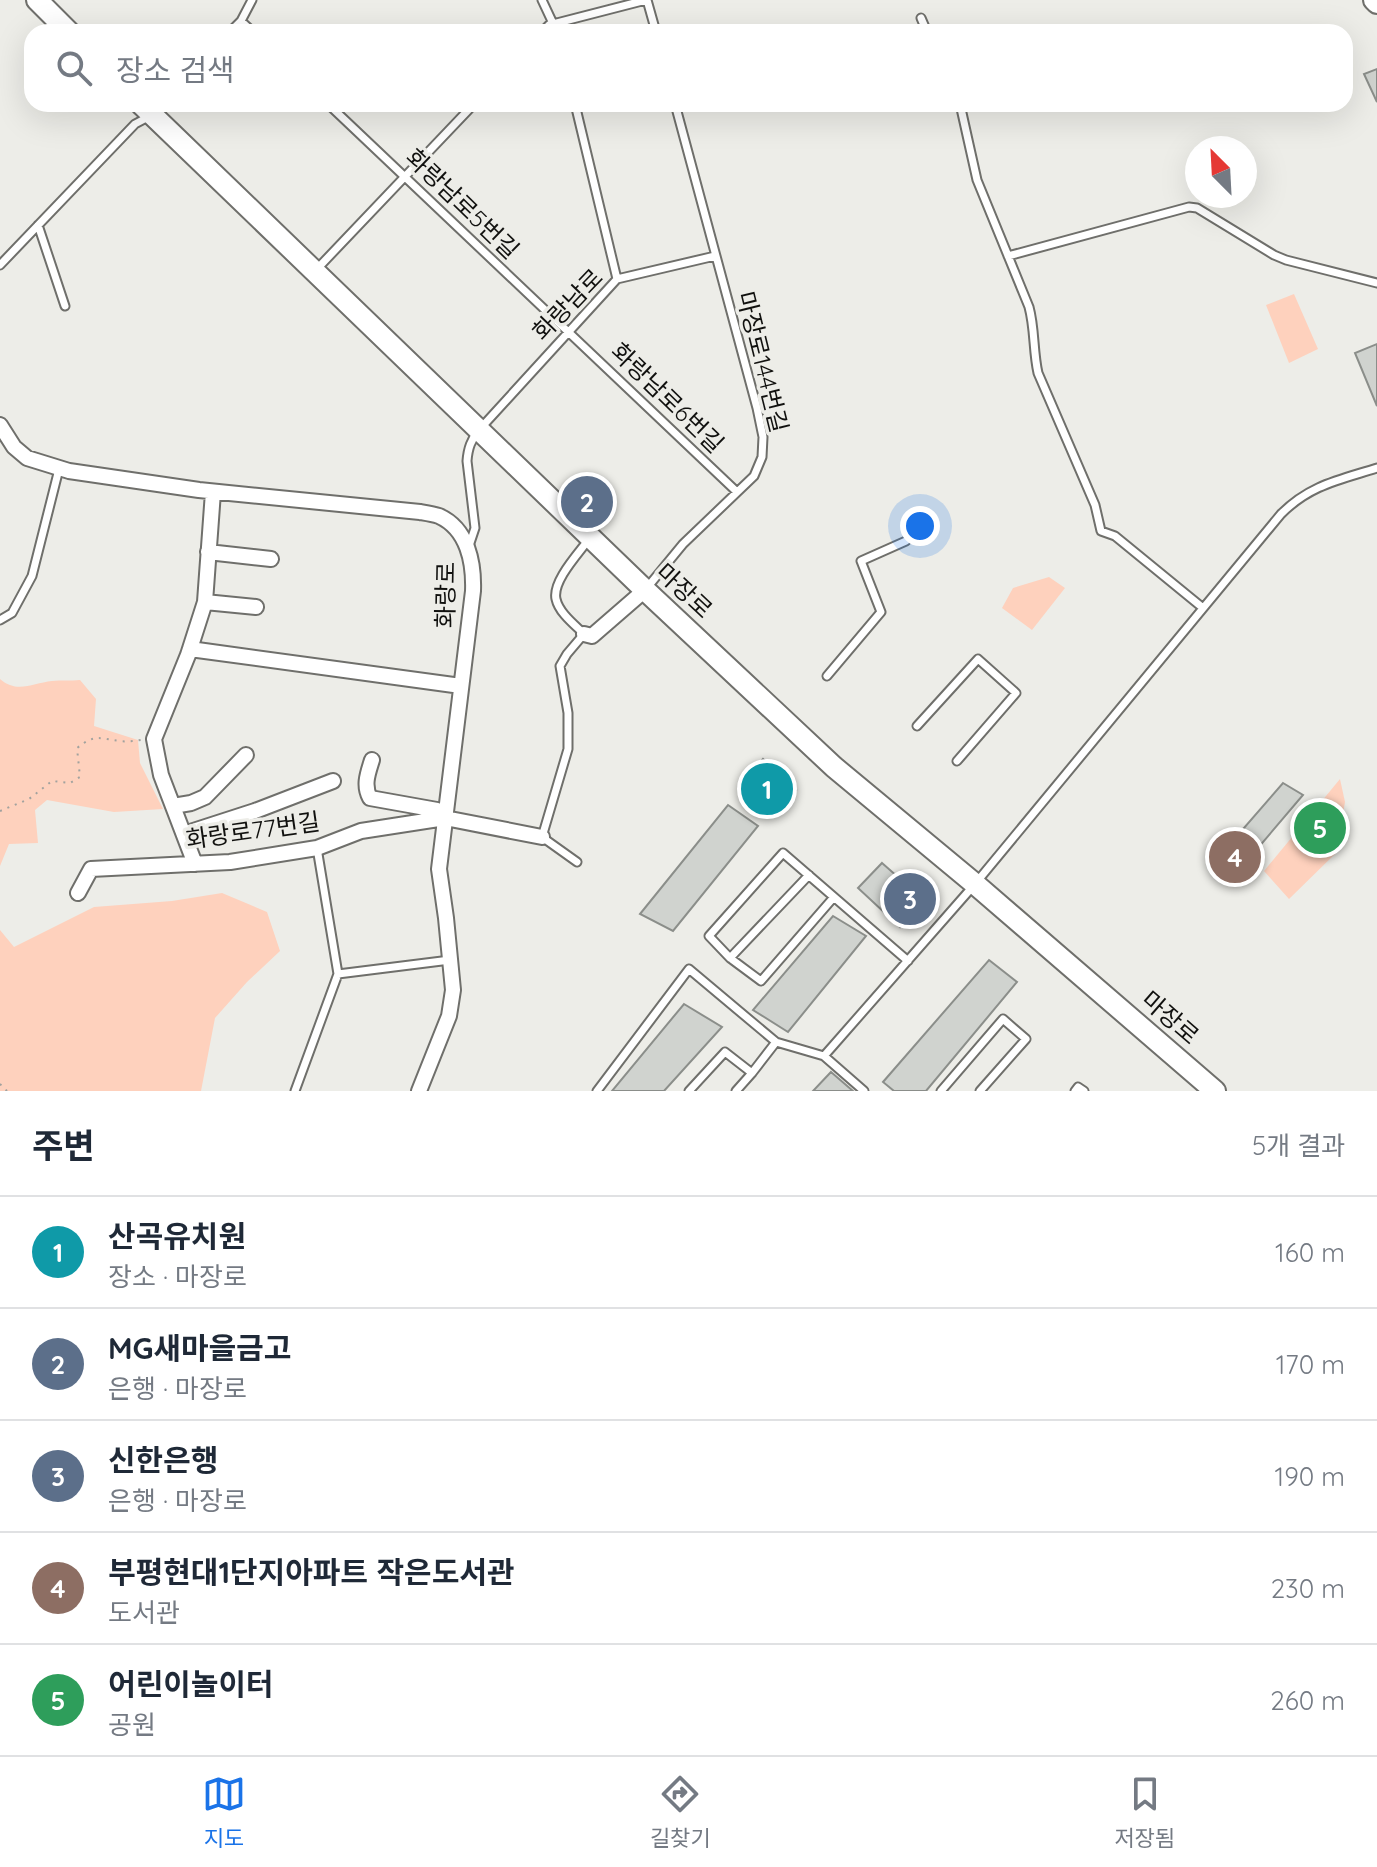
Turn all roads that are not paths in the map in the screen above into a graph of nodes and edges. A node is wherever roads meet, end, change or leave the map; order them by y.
1 (37, 0) edge
2 (252, 0) edge
3 (542, 0) edge
4 (647, 0) edge
5 (921, 18) dead end
6 (241, 21) junction
7 (61, 24) edge
8 (238, 24) edge
9 (244, 24) edge
10 (552, 24) edge
11 (567, 24) edge
12 (654, 24) edge
13 (924, 24) edge
14 (148, 112) edge
15 (156, 112) edge
16 (336, 112) edge
17 (466, 112) edge
18 (577, 112) edge
19 (677, 112) edge
20 (962, 112) edge
21 (405, 177) junction
22 (38, 225) junction
23 (715, 256) junction
24 (1008, 256) junction
25 (0, 265) edge
26 (315, 272) junction
27 (617, 279) junction
28 (1377, 283) edge
29 (65, 306) dead end
30 (569, 332) junction
31 (0, 425) edge
32 (479, 430) junction
33 (1377, 468) edge
34 (59, 469) junction
35 (213, 492) junction
36 (737, 492) junction
37 (591, 538) junction
38 (906, 541) dead end
39 (468, 548) junction
40 (208, 552) junction
41 (271, 559) dead end
42 (645, 590) junction
43 (205, 602) junction
44 (256, 607) dead end
45 (1203, 608) junction
46 (0, 620) edge
47 (584, 634) junction
48 (190, 649) junction
49 (827, 676) dead end
50 (461, 686) junction
51 (917, 726) dead end
52 (246, 755) dead end
53 (372, 760) dead end
54 (957, 761) dead end
55 (333, 781) dead end
56 (173, 806) junction
57 (445, 818) junction
58 (184, 834) junction
59 (542, 837) junction
60 (317, 848) junction
61 (577, 862) dead end
62 (195, 864) junction
63 (809, 875) junction
64 (975, 884) junction
65 (78, 893) dead end
66 (834, 897) junction
67 (730, 958) junction
68 (450, 960) junction
69 (908, 961) junction
70 (338, 974) junction
71 (776, 1042) junction
72 (824, 1056) junction
73 (752, 1073) junction
74 (295, 1091) edge
75 (419, 1091) edge
76 (597, 1091) edge
77 (689, 1091) edge
78 (736, 1091) edge
79 (864, 1091) edge
80 (941, 1091) edge
81 (980, 1091) edge
82 (1075, 1091) edge
83 (1084, 1091) edge
84 (1215, 1091) edge

1 - 7 main road
2 - 6 lane
3 - 10 lane
4 - 11 lane
4 - 12 lane
5 - 13 lane
6 - 8 lane
6 - 9 lane
14 - 22 lane
15 - 26 main road, 마장로
16 - 21 lane, 화랑남로5번길
17 - 21 lane
18 - 27 lane
19 - 23 lane, 마장로144번길
20 - 24 lane
21 - 26 lane
21 - 30 lane, 화랑남로5번길
22 - 25 lane
22 - 29 lane
23 - 27 lane, 화랑남로
23 - 36 lane, 마장로144번길
24 - 28 lane
24 - 45 lane
26 - 32 main road, 마장로
27 - 30 lane, 화랑남로
30 - 32 lane, 화랑남로
30 - 36 lane, 화랑남로6번길
31 - 34 street, 화랑로
32 - 37 main road, 마장로
32 - 39 lane
33 - 45 lane
34 - 35 street, 화랑로
34 - 46 lane
35 - 39 street, 화랑로
35 - 40 street
36 - 42 lane, 마장로144번길
37 - 42 main road, 마장로
37 - 47 lane
38 - 49 lane
39 - 50 street, 화랑로
40 - 41 street
40 - 43 street
42 - 47 street
42 - 64 main road, 마장로
43 - 44 street
43 - 48 street
45 - 64 lane
47 - 59 lane
48 - 50 street
48 - 56 street
50 - 57 street, 화랑로
51 - 54 lane
52 - 56 street
53 - 57 street
55 - 58 street
56 - 58 street
57 - 59 street
57 - 60 street, 화랑로77번길
57 - 68 street, 화랑로
58 - 62 street
59 - 61 lane
60 - 62 street, 화랑로77번길
60 - 70 lane
62 - 65 street, 화랑로77번길
63 - 66 lane
63 - 67 lane
63 - 67 lane
64 - 69 lane
64 - 84 main road, 마장로
66 - 67 lane
66 - 69 lane
68 - 70 lane
68 - 75 street, 화랑로
69 - 72 lane
70 - 74 lane
71 - 72 lane
71 - 73 lane
71 - 76 lane
72 - 79 lane
73 - 77 lane
73 - 78 lane
80 - 81 lane
82 - 83 lane

